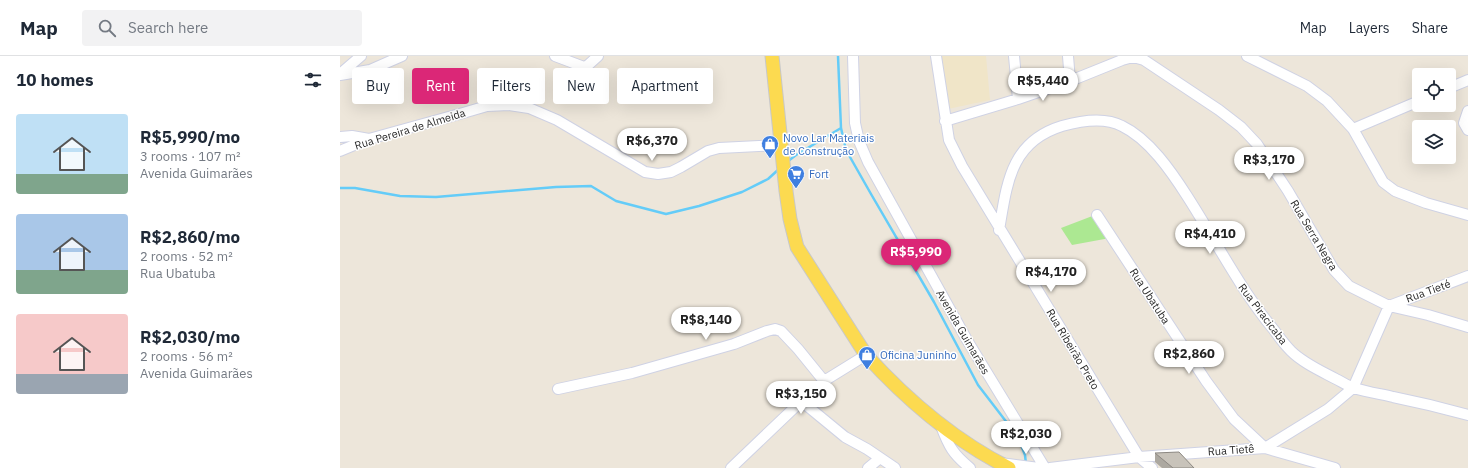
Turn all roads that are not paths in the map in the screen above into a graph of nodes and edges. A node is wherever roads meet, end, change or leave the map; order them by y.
1 (360, 56) edge
2 (402, 56) edge
3 (555, 56) edge
4 (598, 56) edge
5 (772, 56) edge
6 (853, 56) edge
7 (936, 56) edge
8 (1014, 56) edge
9 (1068, 56) edge
10 (1247, 56) edge
11 (340, 74) edge
12 (1070, 80) junction
13 (1468, 80) edge
14 (1456, 85) edge
15 (1018, 99) junction
16 (1412, 104) edge
17 (1468, 111) edge
18 (945, 120) junction
19 (1353, 129) junction
20 (1468, 130) edge
21 (340, 137) edge
22 (369, 139) junction
23 (782, 150) junction
24 (340, 151) edge
25 (1468, 214) edge
26 (1097, 216) dead end
27 (1000, 230) junction
28 (1468, 276) edge
29 (1388, 306) junction
30 (1468, 326) edge
31 (866, 355) junction
32 (824, 381) junction
33 (1353, 388) junction
34 (558, 390) dead end
35 (800, 400) junction
36 (1468, 414) edge
37 (941, 426) junction
38 (1265, 448) junction
39 (1139, 457) junction
40 (880, 458) junction
41 (1007, 465) edge
42 (731, 468) edge
43 (868, 468) edge
44 (895, 468) edge
45 (970, 468) edge
46 (1039, 468) edge
47 (1045, 468) edge
48 (1050, 468) edge
49 (1152, 468) edge
50 (1335, 468) edge

1 - 11 street
2 - 11 street
3 - 4 street
5 - 23 main road
6 - 47 street, Avenida Guimarães
7 - 18 street, Rua Ribeirão Preto
8 - 15 street
9 - 12 street
10 - 19 street
12 - 15 street
12 - 29 street, Rua Serra Negra
13 - 14 street
15 - 18 street
16 - 19 street
17 - 20 street
18 - 27 street, Rua Ribeirão Preto
19 - 25 street
21 - 22 street
22 - 23 street, Rua Pereira de Almeida
22 - 24 street, Rua Pereira de Almeida
23 - 31 main road
26 - 38 street, Rua Ubatuba
27 - 33 street, Rua Piracicaba
27 - 39 street, Rua Ribeirão Preto
28 - 29 street, Rua Tieté
29 - 30 street, Rua Serra Negra
29 - 33 street, Rua Tietê
31 - 32 street
31 - 37 main road
32 - 34 street
32 - 35 street
33 - 36 street, Rua Piracicaba
33 - 38 street, Rua Tietê
35 - 40 street
35 - 42 street
37 - 41 main road
37 - 45 street
38 - 39 street, Rua Tietê
38 - 50 street, Rua Ubatuba
39 - 48 street, Rua Tietê
39 - 49 street, Rua Ribeirão Preto
40 - 43 street
40 - 44 street
41 - 46 street

